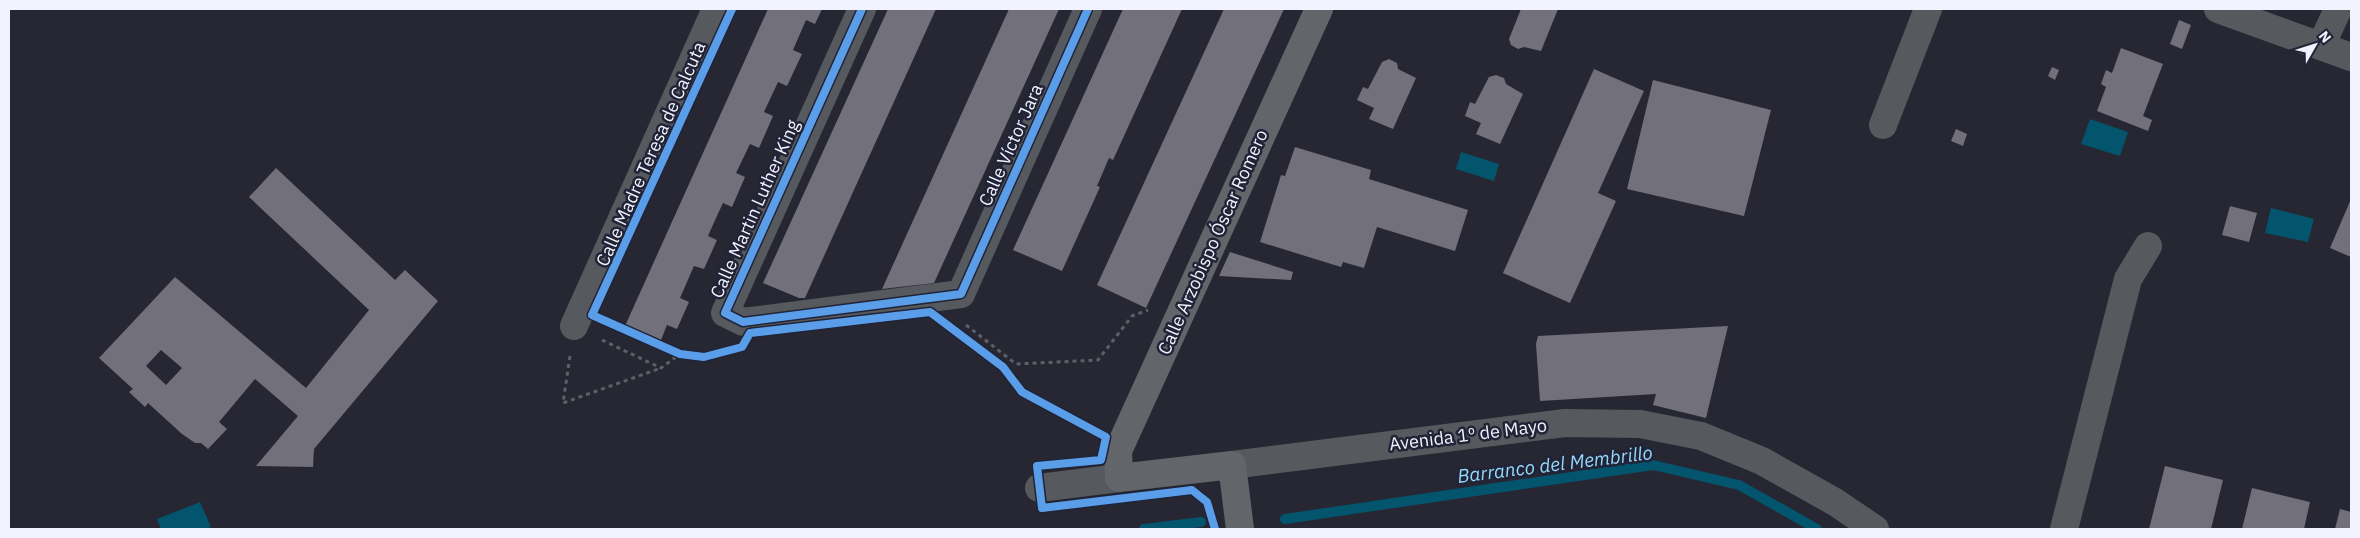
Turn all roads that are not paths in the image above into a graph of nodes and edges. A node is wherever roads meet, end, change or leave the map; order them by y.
1 (716, 9) edge
2 (862, 9) edge
3 (1088, 9) edge
4 (1319, 9) edge
5 (1928, 9) edge
6 (2218, 9) edge
7 (2338, 9) edge
8 (2321, 46) junction
9 (2351, 57) edge
10 (1884, 125) dead end
11 (2148, 246) dead end
12 (952, 295) joint
13 (574, 326) road end
14 (1232, 465) junction
15 (1119, 478) junction
16 (1039, 488) dead end
17 (1240, 529) edge
18 (1875, 529) edge
19 (2064, 529) edge

1 - 13 street, Calle Madre Teresa de Calcuta
2 - 12 street, Calle Martin Luther King
3 - 12 street, Calle Víctor Jara
4 - 15 street, Calle Arzobispo Óscar Romero
5 - 10 street
6 - 8 street
7 - 8 street
8 - 9 street
11 - 19 street
14 - 15 street, Avenida 1º de Mayo
14 - 17 street
14 - 18 street, Avenida 1º de Mayo
15 - 16 street, Avenida 1º de Mayo

